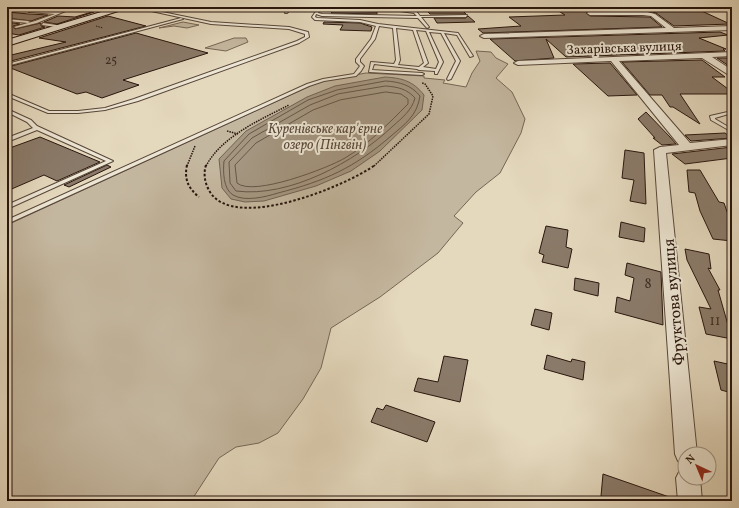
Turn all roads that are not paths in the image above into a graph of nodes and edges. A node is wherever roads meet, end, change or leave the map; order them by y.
1 (74, 7) edge
2 (103, 7) edge
3 (134, 7) edge
4 (291, 7) edge
5 (124, 8) edge
6 (320, 8) edge
7 (29, 11) dead end
8 (286, 12) dead end
9 (60, 13) junction
10 (316, 13) junction
11 (590, 13) dead end
12 (466, 16) dead end
13 (418, 17) junction
14 (184, 19) junction
15 (8, 20) dead end
16 (34, 22) junction
17 (43, 24) dead end
18 (378, 25) junction
19 (394, 26) junction
20 (16, 27) dead end
21 (63, 27) junction
22 (732, 28) edge
23 (414, 29) junction
24 (427, 29) junction
25 (673, 30) junction
26 (442, 32) junction
27 (484, 36) dead end
28 (10, 41) edge
29 (732, 54) edge
30 (703, 55) junction
31 (471, 56) dead end
32 (614, 60) junction
33 (518, 63) dead end
34 (7, 65) edge
35 (396, 65) junction
36 (420, 68) junction
37 (360, 70) junction
38 (370, 71) junction
39 (416, 71) dead end
40 (422, 74) dead end
41 (732, 74) edge
42 (449, 79) dead end
43 (7, 94) edge
44 (7, 110) edge
45 (732, 112) edge
46 (38, 128) junction
47 (732, 130) edge
48 (7, 140) edge
49 (732, 142) edge
50 (687, 146) junction
51 (7, 207) edge
52 (7, 222) edge
53 (685, 446) edge
54 (689, 486) edge
55 (690, 501) edge

1 - 9 lane
2 - 5 lane
3 - 14 lane
4 - 8 lane
5 - 21 main road
6 - 10 lane
6 - 13 lane
7 - 9 lane
9 - 16 lane
10 - 13 lane
10 - 18 lane
11 - 25 street
12 - 13 lane
13 - 24 lane
14 - 34 lane
14 - 43 lane
15 - 16 lane
16 - 20 lane
17 - 21 lane
18 - 19 lane
18 - 37 lane
19 - 23 lane
19 - 35 lane
21 - 28 main road
22 - 25 street
23 - 24 lane
23 - 36 lane
24 - 26 lane
24 - 36 lane
25 - 27 street
26 - 31 lane
26 - 42 lane
29 - 30 street, Захарівська вулиця
30 - 32 street, Захарівська вулиця
30 - 41 street
32 - 33 street, Захарівська вулиця
32 - 50 street
35 - 36 lane
35 - 38 lane
36 - 39 lane
37 - 38 lane
37 - 52 lane
38 - 40 lane
44 - 46 lane
45 - 47 lane
46 - 48 lane
46 - 51 lane
49 - 50 street
50 - 53 street, Фруктова вулиця
54 - 55 street

